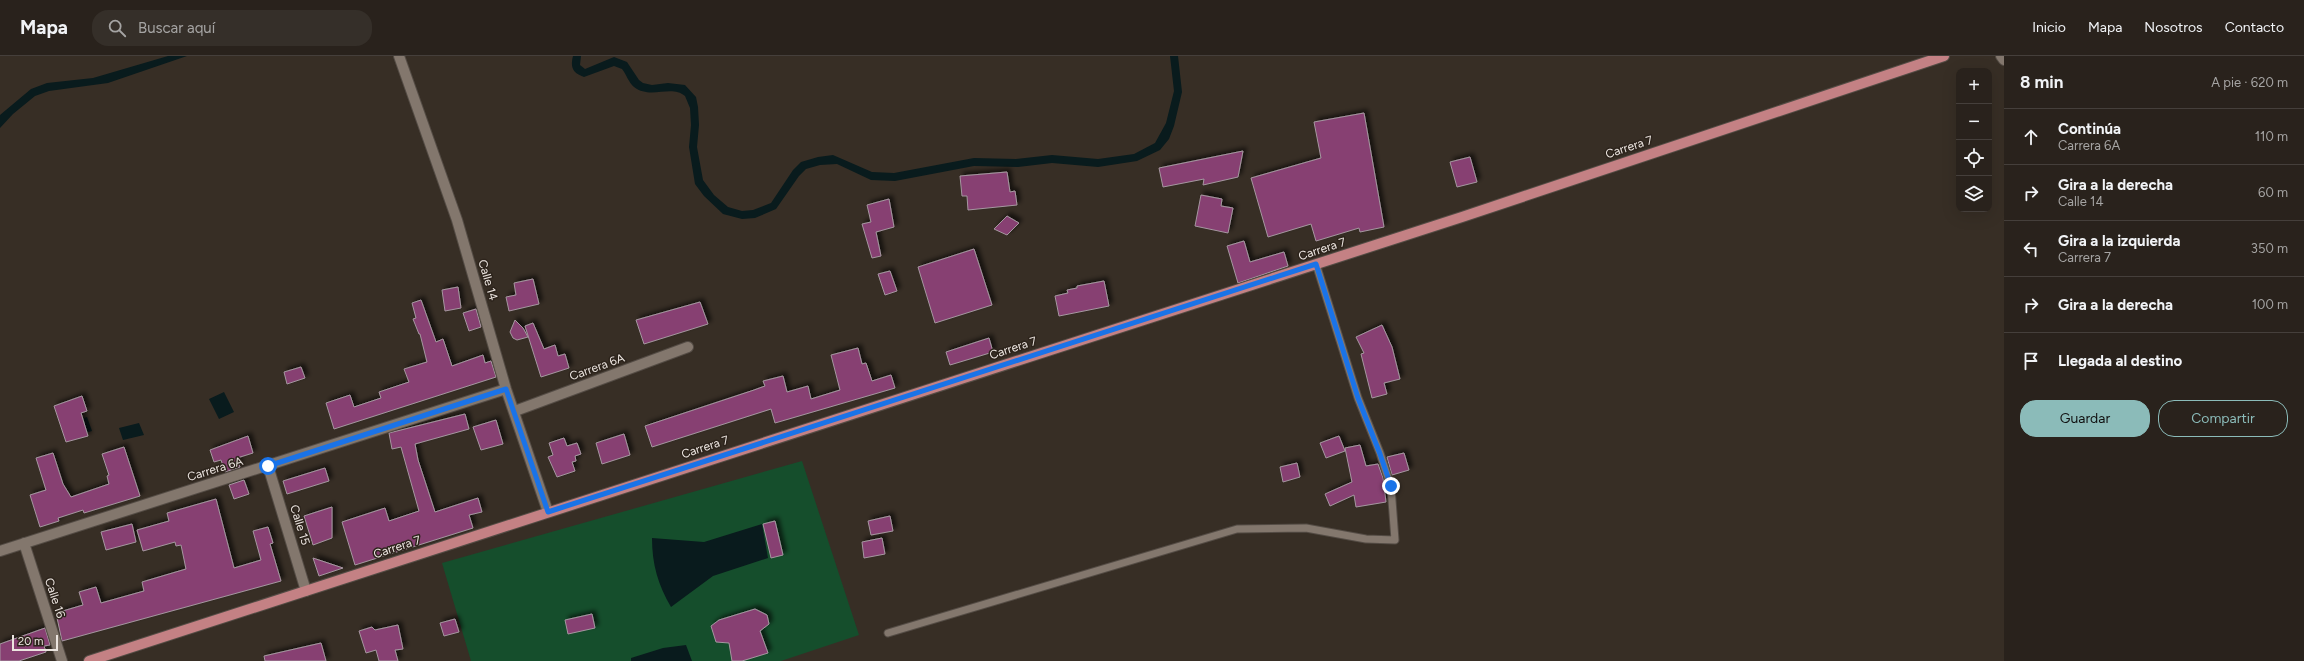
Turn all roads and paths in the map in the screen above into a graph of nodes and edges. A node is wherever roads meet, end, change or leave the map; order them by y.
1 (399, 56) edge
2 (1944, 56) edge
3 (2001, 56) edge
4 (2004, 60) edge
5 (1316, 264) junction
6 (688, 347) dead end
7 (506, 389) junction
8 (515, 412) junction
9 (268, 466) junction
10 (548, 512) junction
11 (24, 543) junction
12 (0, 551) edge
13 (306, 591) junction
14 (888, 633) dead end
15 (62, 661) edge
16 (90, 661) edge

1 - 7 street, Calle 14
2 - 5 main road, Carrera 7
3 - 4 street
5 - 10 main road, Carrera 7
5 - 14 lane
6 - 8 street, Carrera 6A
7 - 8 street, Calle 14
7 - 9 street, Carrera 6A
8 - 10 street, Calle 14
9 - 11 street, Carrera 6A
9 - 13 street, Calle 15
10 - 13 main road, Carrera 7
11 - 12 street, Carrera 6A
11 - 15 street, Calle 16
13 - 16 main road, Carrera 7

